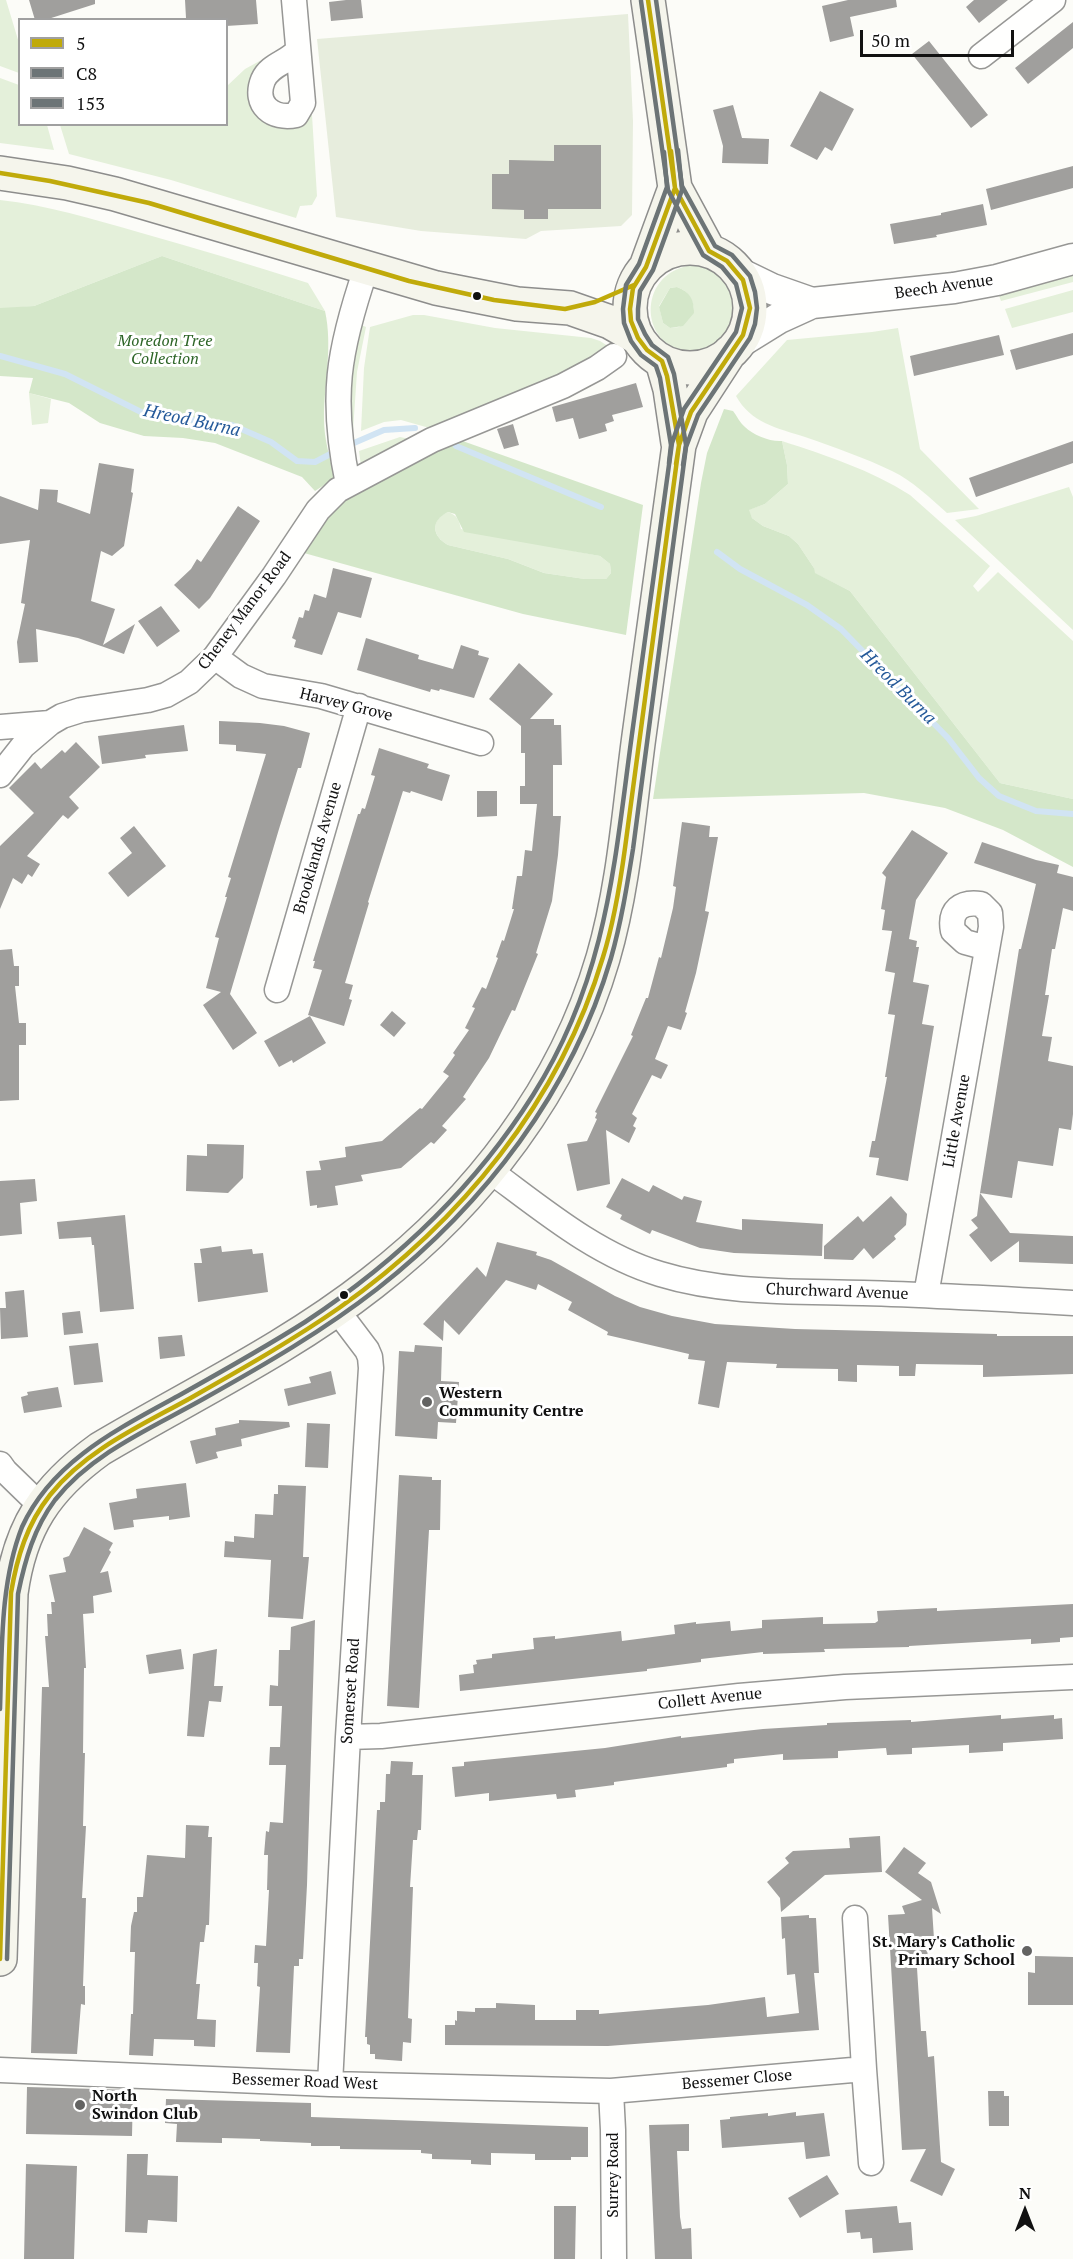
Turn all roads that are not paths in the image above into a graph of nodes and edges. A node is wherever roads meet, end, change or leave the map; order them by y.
1 (294, 0) edge
2 (648, 0) edge
3 (1053, 0) edge
4 (298, 50) dead end
5 (981, 56) dead end
6 (0, 173) edge
7 (675, 188) junction
8 (709, 251) junction
9 (1073, 259) edge
10 (366, 268) junction
11 (737, 272) junction
12 (640, 276) junction
13 (812, 303) junction
14 (570, 308) junction
15 (626, 347) junction
16 (734, 348) junction
17 (662, 361) junction
18 (679, 445) junction
19 (348, 484) junction
20 (215, 657) junction
21 (359, 706) junction
22 (50, 723) junction
23 (0, 727) edge
24 (481, 743) dead end
25 (0, 775) edge
26 (987, 948) dead end
27 (277, 990) dead end
28 (489, 1170) junction
29 (926, 1295) junction
30 (1073, 1303) edge
31 (336, 1309) junction
32 (0, 1464) edge
33 (40, 1505) junction
34 (1073, 1677) edge
35 (348, 1737) junction
36 (855, 1918) dead end
37 (0, 1959) edge
38 (864, 2069) junction
39 (0, 2070) edge
40 (330, 2084) junction
41 (611, 2091) junction
42 (871, 2163) dead end
43 (614, 2259) edge

1 - 4 street
2 - 7 main road
3 - 5 street
6 - 10 main road
7 - 8 main road
7 - 12 main road
8 - 11 main road
8 - 12 main road
9 - 13 street, Beech Avenue
10 - 14 main road
10 - 19 street
11 - 13 street, Beech Avenue
11 - 16 main road
12 - 14 main road
12 - 15 main road
13 - 16 street, Beech Avenue
14 - 15 main road
15 - 17 main road
15 - 19 street, Cheney Manor Road
16 - 17 main road
16 - 18 main road
17 - 18 main road
18 - 28 main road
19 - 20 street, Cheney Manor Road
20 - 21 street, Harvey Grove
20 - 22 street, Cheney Manor Road
21 - 24 street, Harvey Grove
21 - 27 street, Brooklands Avenue
22 - 23 street, Cheney Manor Road
22 - 25 street, Cheney Manor Road
26 - 29 street, Little Avenue
28 - 29 street, Churchward Avenue
28 - 31 main road
29 - 30 street, Churchward Avenue
31 - 33 main road
31 - 35 street, Somerset Road
32 - 33 street
33 - 37 main road
34 - 35 street, Collett Avenue
35 - 40 street, Somerset Road
36 - 38 street
38 - 41 street, Bessemer Close
38 - 42 street
39 - 40 street, Bessemer Road West
40 - 41 street, Bessemer Road West
41 - 43 street, Surrey Road

